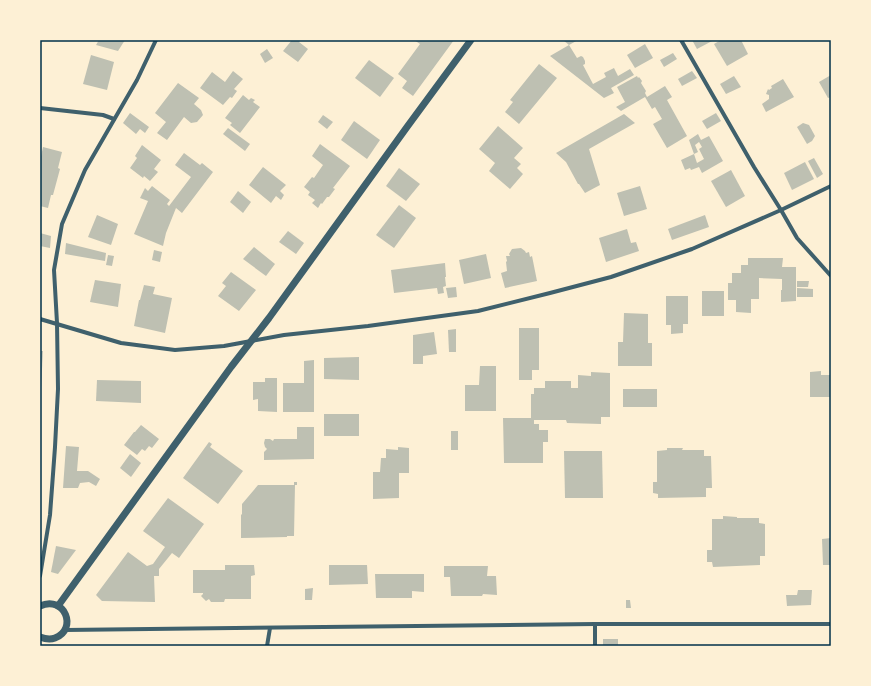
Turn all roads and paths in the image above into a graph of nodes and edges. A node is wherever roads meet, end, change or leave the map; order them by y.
1 (156, 40) edge
2 (471, 40) edge
3 (681, 40) edge
4 (40, 108) edge
5 (114, 119) junction
6 (831, 186) edge
7 (782, 210) junction
8 (831, 276) edge
9 (40, 319) edge
10 (57, 323) junction
11 (252, 341) junction
12 (40, 576) edge
13 (40, 606) edge
14 (58, 606) junction
15 (595, 624) junction
16 (831, 624) edge
17 (270, 628) junction
18 (65, 630) junction
19 (40, 636) edge
20 (267, 646) edge
21 (595, 646) edge

1 - 5 street
2 - 11 street
3 - 7 street
4 - 5 street
5 - 10 street
6 - 7 street
7 - 8 street
7 - 11 street
9 - 10 street
10 - 11 street
10 - 12 street
11 - 14 street
13 - 14 street
14 - 18 street
15 - 16 street
15 - 17 street
15 - 21 street
17 - 18 street
17 - 20 street
18 - 19 street

